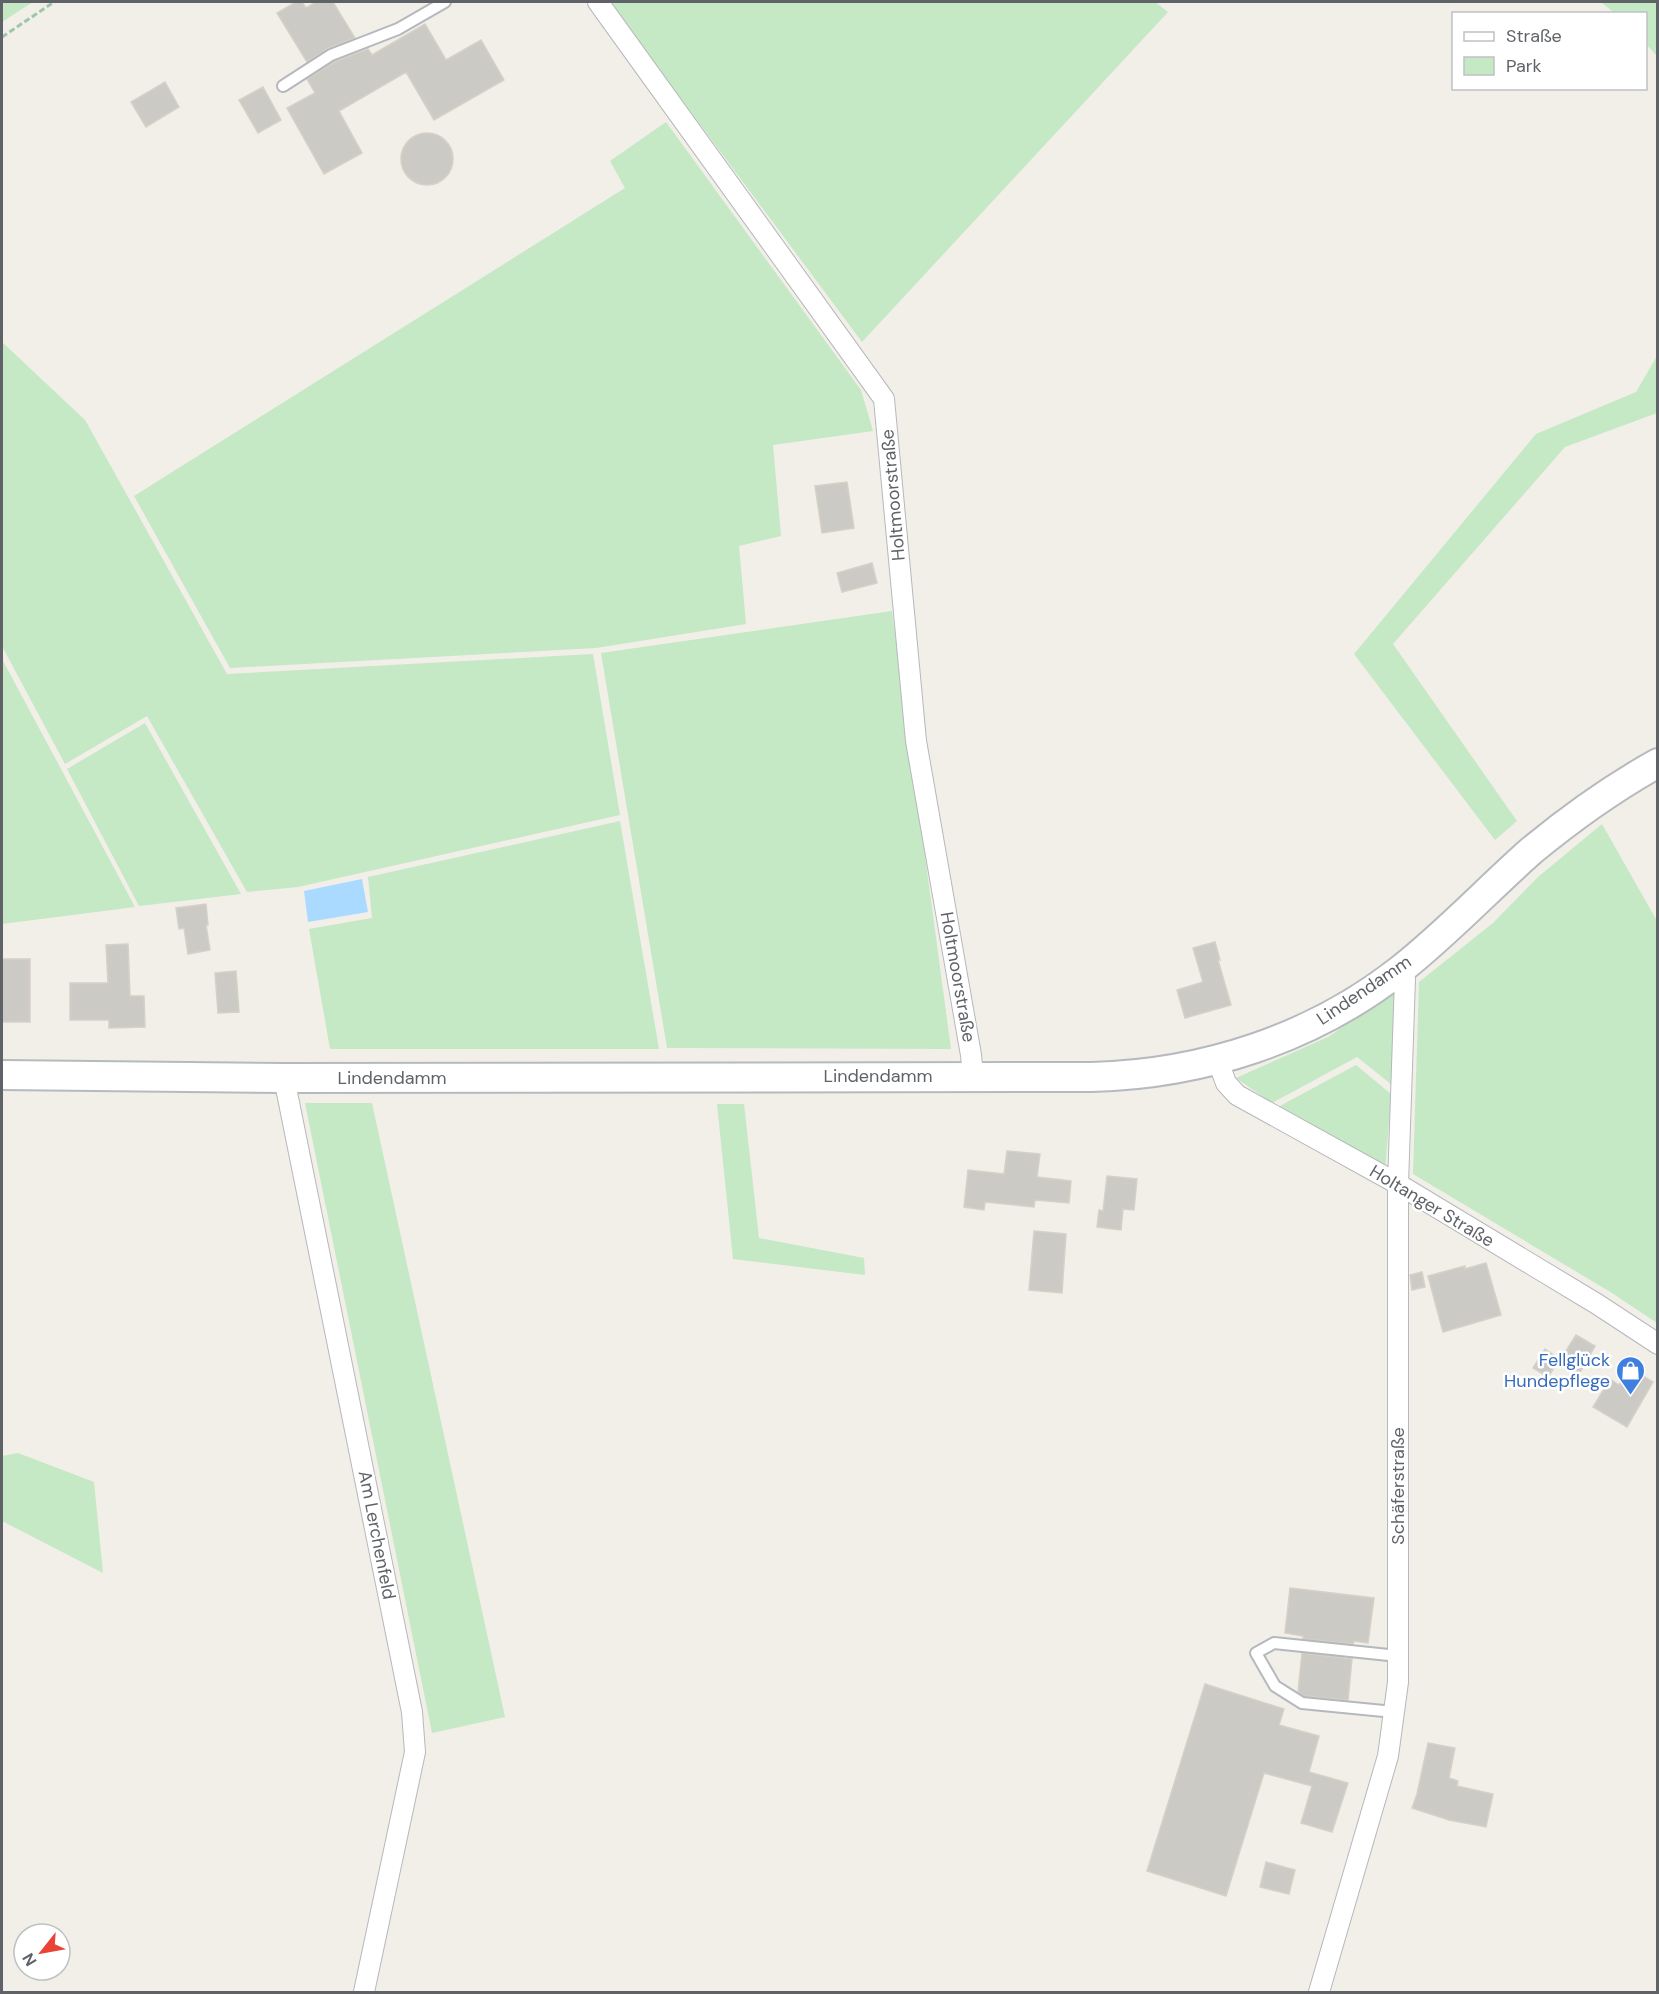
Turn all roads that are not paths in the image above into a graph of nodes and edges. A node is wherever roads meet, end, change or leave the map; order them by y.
1 (446, 2) edge
2 (598, 2) edge
3 (283, 86) dead end
4 (1658, 763) edge
5 (1400, 970) junction
6 (1218, 1061) junction
7 (2, 1075) edge
8 (973, 1076) junction
9 (284, 1078) junction
10 (1398, 1184) junction
11 (1658, 1344) edge
12 (1398, 1656) junction
13 (1394, 1712) junction
14 (364, 1992) edge
15 (1319, 1992) edge

1 - 3 lane
2 - 8 street, Holtmoorstraße
4 - 5 street, Lindendamm
5 - 6 street, Lindendamm
5 - 10 street, Schäferstraße
6 - 8 street, Lindendamm
6 - 10 street, Holtanger Straße
7 - 9 street, Lindendamm
8 - 9 street, Lindendamm
9 - 14 street, Am Lerchenfeld
10 - 11 street, Holtanger Straße
10 - 12 street, Schäferstraße
12 - 13 street, Schäferstraße
12 - 13 lane
13 - 15 street, Schäferstraße

